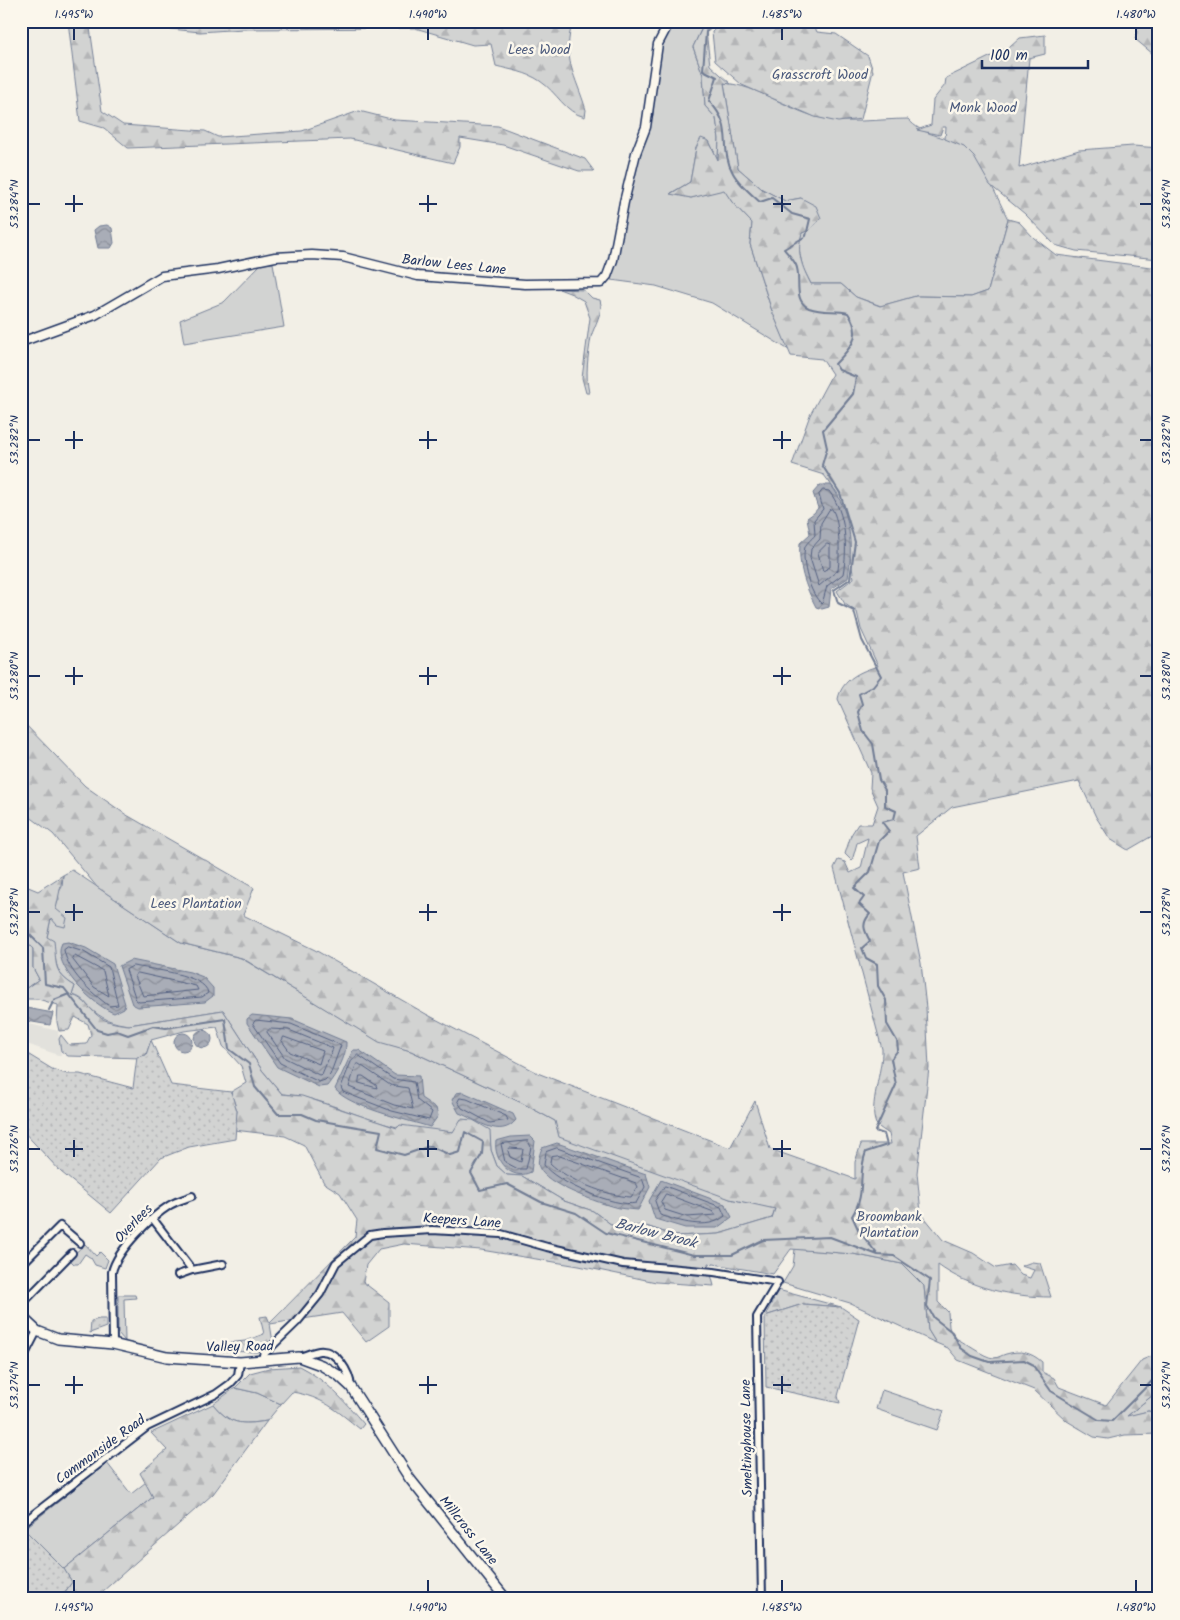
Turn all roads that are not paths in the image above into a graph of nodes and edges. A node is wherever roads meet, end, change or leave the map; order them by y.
1 (670, 21) edge
2 (21, 342) edge
3 (192, 1196) dead end
4 (153, 1219) junction
5 (80, 1243) dead end
6 (72, 1253) dead end
7 (223, 1264) dead end
8 (21, 1265) edge
9 (192, 1270) junction
10 (178, 1275) dead end
11 (778, 1282) joint
12 (21, 1305) edge
13 (21, 1316) edge
14 (37, 1331) junction
15 (113, 1344) junction
16 (298, 1357) junction
17 (263, 1361) junction
18 (21, 1362) edge
19 (240, 1362) junction
20 (351, 1387) junction
21 (410, 1479) joint
22 (21, 1524) edge
23 (506, 1599) edge
24 (762, 1599) edge

1 - 2 street, Barlow Lees Lane
3 - 4 street, Overlees
4 - 9 street
4 - 15 street, Overlees
5 - 8 street
6 - 12 street
7 - 9 street
9 - 10 street
11 - 17 street, Keepers Lane
11 - 24 street, Smeltinghouse Lane
13 - 14 main road, Valley Road
14 - 15 main road, Valley Road
14 - 18 street
15 - 19 main road, Valley Road
16 - 17 main road, Valley Road
16 - 20 main road, Valley Road
16 - 20 street
17 - 19 main road, Valley Road
19 - 22 street, Commonside Road
20 - 21 main road, Valley Road
21 - 23 main road, Millcross Lane

